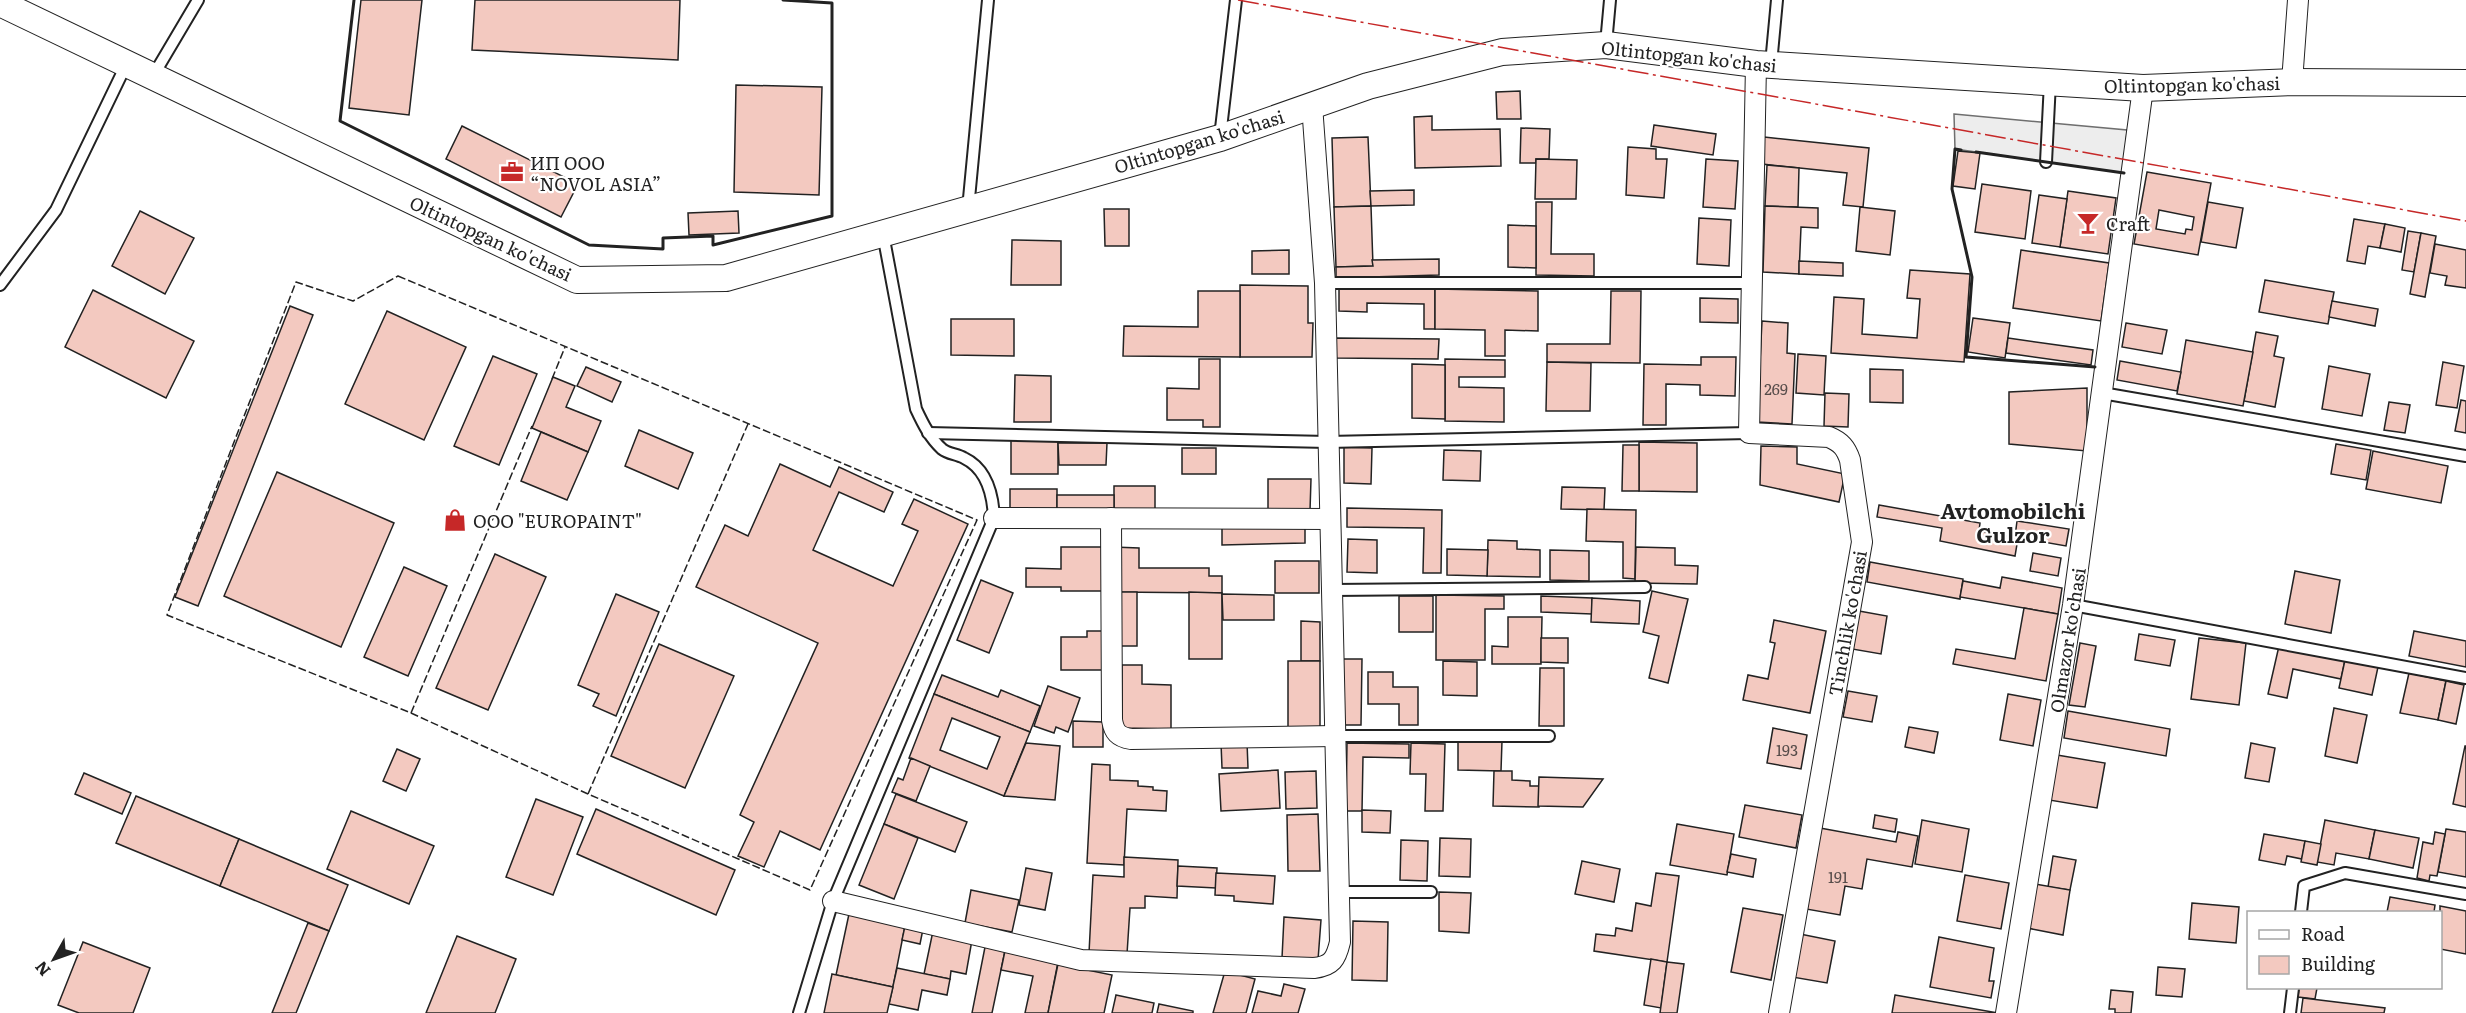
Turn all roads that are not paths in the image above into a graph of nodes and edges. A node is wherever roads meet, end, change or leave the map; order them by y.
1 (198, 0) edge
2 (988, 0) edge
3 (1236, 0) edge
4 (1610, 0) edge
5 (1777, 0) edge
6 (2298, 0) edge
7 (0, 3) edge
8 (1606, 45) junction
9 (127, 63) junction
10 (1763, 64) junction
11 (153, 76) junction
12 (2050, 82) junction
13 (2292, 82) junction
14 (2466, 83) edge
15 (2143, 88) junction
16 (1312, 105) junction
17 (1220, 138) junction
18 (2046, 162) dead end
19 (968, 210) junction
20 (883, 234) junction
21 (1325, 283) junction
22 (1752, 283) junction
23 (0, 285) edge
24 (2102, 393) junction
25 (928, 433) junction
26 (1749, 433) junction
27 (1328, 442) junction
28 (2466, 456) edge
29 (994, 518) junction
30 (1111, 518) junction
31 (1330, 519) junction
32 (1645, 587) dead end
33 (1332, 590) junction
34 (2073, 605) junction
35 (2466, 678) edge
36 (1335, 736) junction
37 (1549, 736) dead end
38 (1339, 892) junction
39 (1431, 892) dead end
40 (2466, 894) edge
41 (834, 901) junction
42 (2301, 911) edge
43 (2293, 989) edge
44 (799, 1013) edge
45 (1779, 1013) edge
46 (2006, 1013) edge
47 (2290, 1013) edge

1 - 11 lane
2 - 19 lane
3 - 17 lane
4 - 8 lane
5 - 10 lane
6 - 13 street
7 - 9 street, Oltintopgan ko'chasi
8 - 10 street, Oltintopgan ko'chasi
8 - 16 street, Oltintopgan ko'chasi
9 - 11 street, Oltintopgan ko'chasi
9 - 23 lane
10 - 12 street, Oltintopgan ko'chasi
10 - 22 street
11 - 20 street, Oltintopgan ko'chasi
12 - 15 street, Oltintopgan ko'chasi
12 - 18 lane
13 - 14 street, Oltintopgan ko'chasi
13 - 15 street, Oltintopgan ko'chasi
15 - 24 street, Olmazor ko'chasi
16 - 17 street, Oltintopgan ko'chasi
16 - 21 street
17 - 19 street, Oltintopgan ko'chasi
19 - 20 street, Oltintopgan ko'chasi
20 - 25 lane
21 - 22 lane
21 - 27 street
22 - 26 street
24 - 28 lane
24 - 34 street, Olmazor ko'chasi
25 - 27 lane
25 - 29 lane
26 - 27 lane
26 - 45 street, Tinchlik ko'chasi
27 - 31 street
29 - 30 street
29 - 41 lane
30 - 31 street
30 - 36 street
31 - 33 street
32 - 33 lane
33 - 36 street
34 - 35 lane
34 - 46 street, Olmazor ko'chasi
36 - 37 lane
36 - 38 street
38 - 39 lane
38 - 41 street
40 - 42 lane
41 - 44 lane
43 - 47 lane

